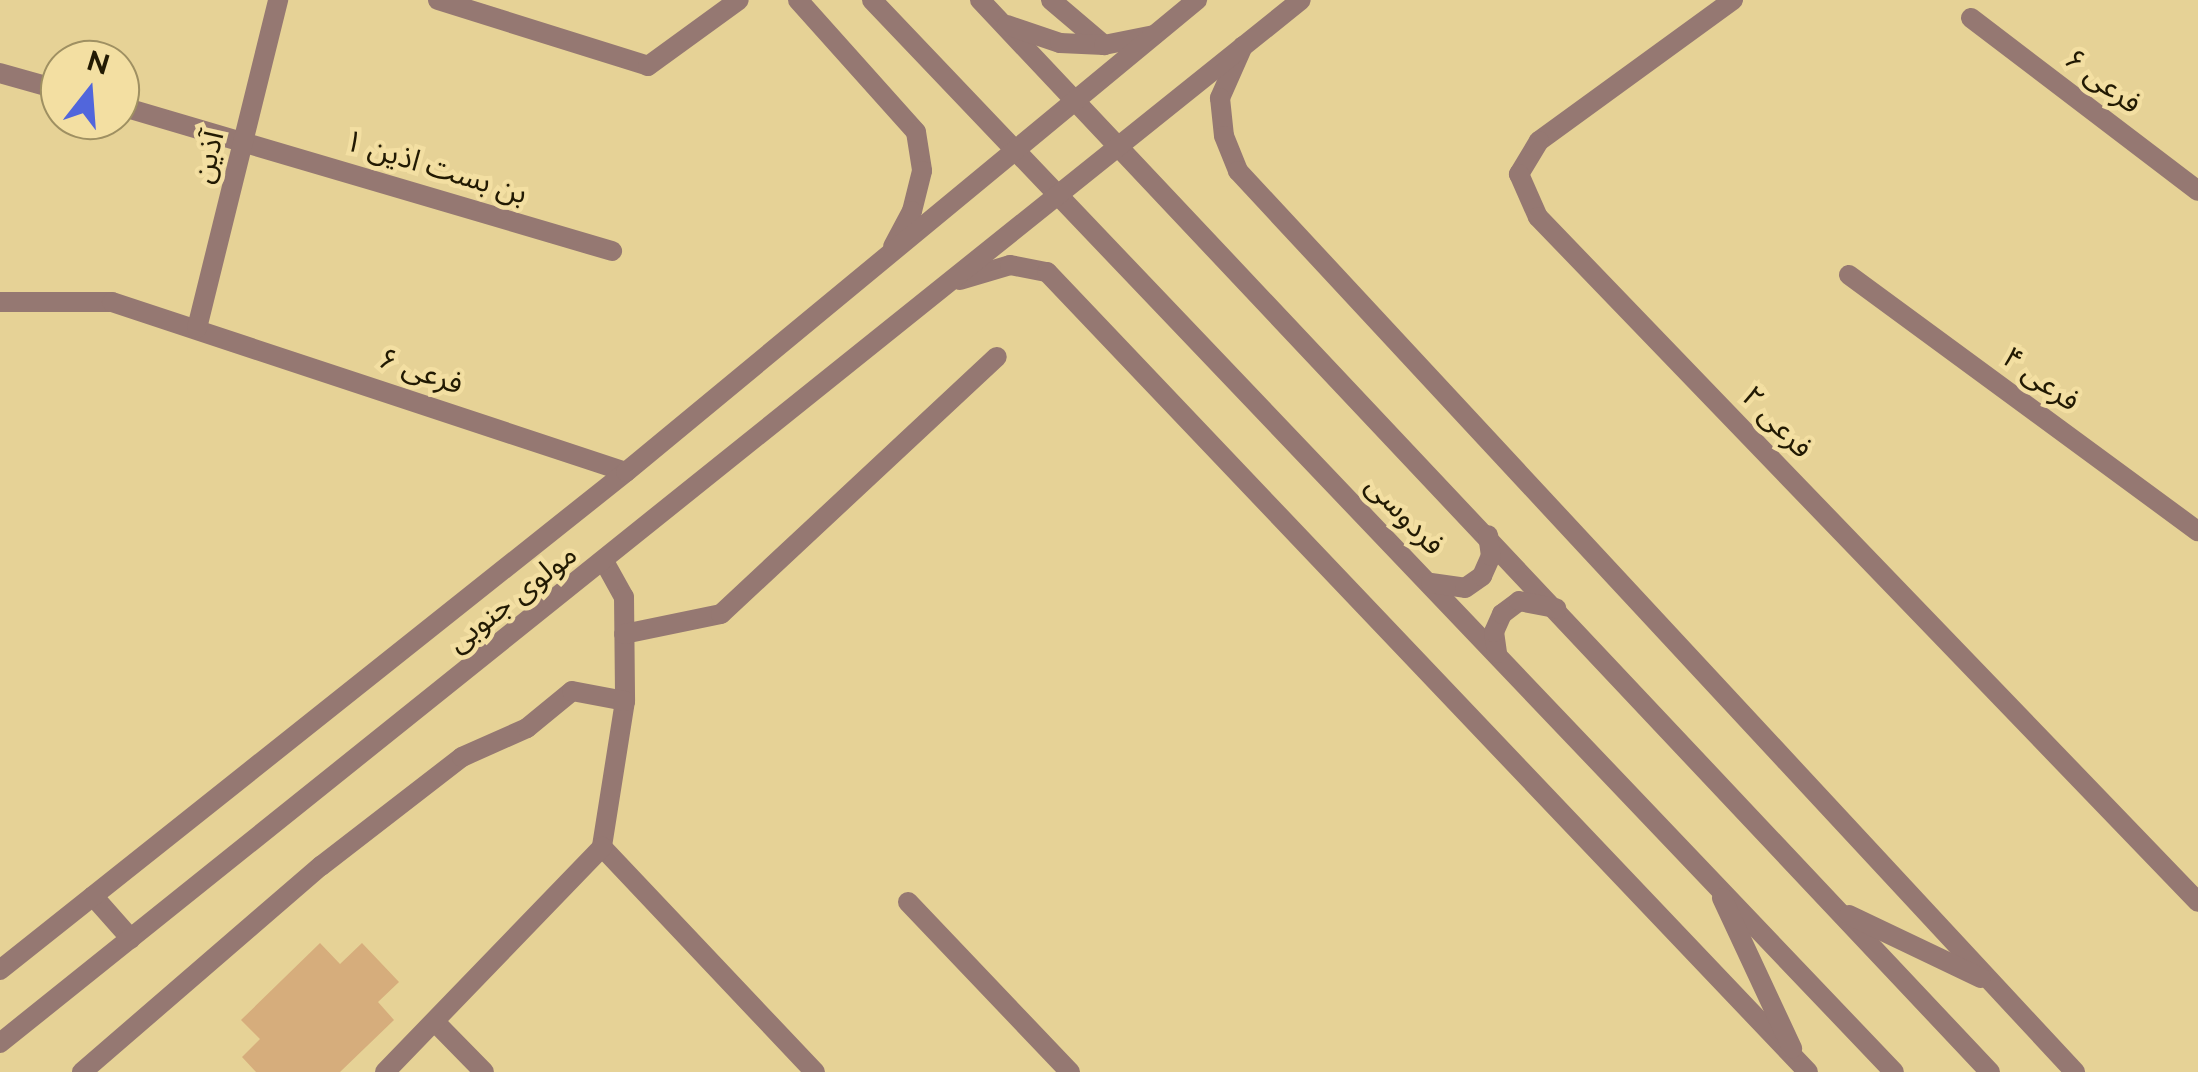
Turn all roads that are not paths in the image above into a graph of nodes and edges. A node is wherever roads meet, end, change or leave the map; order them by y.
1 (278, 0) edge
2 (438, 0) edge
3 (739, 0) edge
4 (798, 0) edge
5 (872, 0) edge
6 (980, 0) edge
7 (1051, 0) edge
8 (1197, 0) edge
9 (1301, 0) edge
10 (1733, 0) edge
11 (1971, 18) dead end
12 (1002, 24) junction
13 (1160, 34) junction
14 (1248, 37) junction
15 (1104, 45) junction
16 (0, 73) edge
17 (40, 84) edge
18 (1072, 98) junction
19 (140, 112) edge
20 (243, 140) junction
21 (1116, 144) junction
22 (1011, 150) junction
23 (2198, 191) edge
24 (1055, 192) junction
25 (612, 251) dead end
26 (886, 258) junction
27 (1849, 275) dead end
28 (949, 284) junction
29 (0, 302) edge
30 (197, 328) junction
31 (996, 357) dead end
32 (626, 472) junction
33 (2198, 531) edge
34 (1488, 535) junction
35 (606, 563) junction
36 (1425, 579) junction
37 (1558, 608) junction
38 (624, 634) junction
39 (1497, 653) junction
40 (625, 701) junction
41 (602, 846) junction
42 (1714, 882) junction
43 (93, 896) junction
44 (908, 902) dead end
45 (2198, 902) edge
46 (1839, 910) junction
47 (130, 939) junction
48 (0, 970) edge
49 (1992, 983) junction
50 (438, 1024) junction
51 (0, 1043) edge
52 (1804, 1068) edge
53 (82, 1072) edge
54 (385, 1072) edge
55 (484, 1072) edge
56 (815, 1072) edge
57 (1070, 1072) edge
58 (1894, 1072) edge
59 (1990, 1072) edge
60 (2075, 1072) edge

1 - 20 street, آذین
2 - 3 street
4 - 26 street
5 - 22 street, فردوسی
6 - 12 street, فردوسی
7 - 15 street
8 - 13 street, مولوی جنوبی
9 - 14 street, مولوی جنوبی
10 - 45 street, فرعی ۲
11 - 23 street, فرعی ۶
12 - 15 street
12 - 18 street, فردوسی
13 - 15 street
13 - 18 street, مولوی جنوبی
14 - 21 street, مولوی جنوبی
14 - 49 street
16 - 17 street
18 - 21 street, فردوسی
18 - 22 street, مولوی جنوبی
19 - 20 street, بن بست اذین ۱
20 - 25 street, بن بست اذین ۱
20 - 30 street, آذین
21 - 24 street, مولوی جنوبی
21 - 34 street, فردوسی
22 - 24 street, فردوسی
22 - 26 street, مولوی جنوبی
24 - 28 street, مولوی جنوبی
24 - 36 street, فردوسی
26 - 32 street, مولوی جنوبی
27 - 33 street, فرعی ۴
28 - 35 street, مولوی جنوبی
28 - 52 street
29 - 30 street, فرعی ۶
30 - 32 street, فرعی ۶
31 - 38 street
32 - 43 street, مولوی جنوبی
34 - 36 street
34 - 37 street, فردوسی
35 - 38 street
35 - 47 street, مولوی جنوبی
36 - 39 street, فردوسی
37 - 39 street
37 - 46 street, فردوسی
38 - 40 street
39 - 42 street, فردوسی
40 - 41 street
40 - 53 street
41 - 50 street
41 - 56 street
42 - 52 street
42 - 58 street, فردوسی
43 - 47 street
43 - 48 street, مولوی جنوبی
44 - 57 street
46 - 49 street
46 - 59 street, فردوسی
47 - 51 street, مولوی جنوبی
49 - 60 street
50 - 54 street
50 - 55 street

